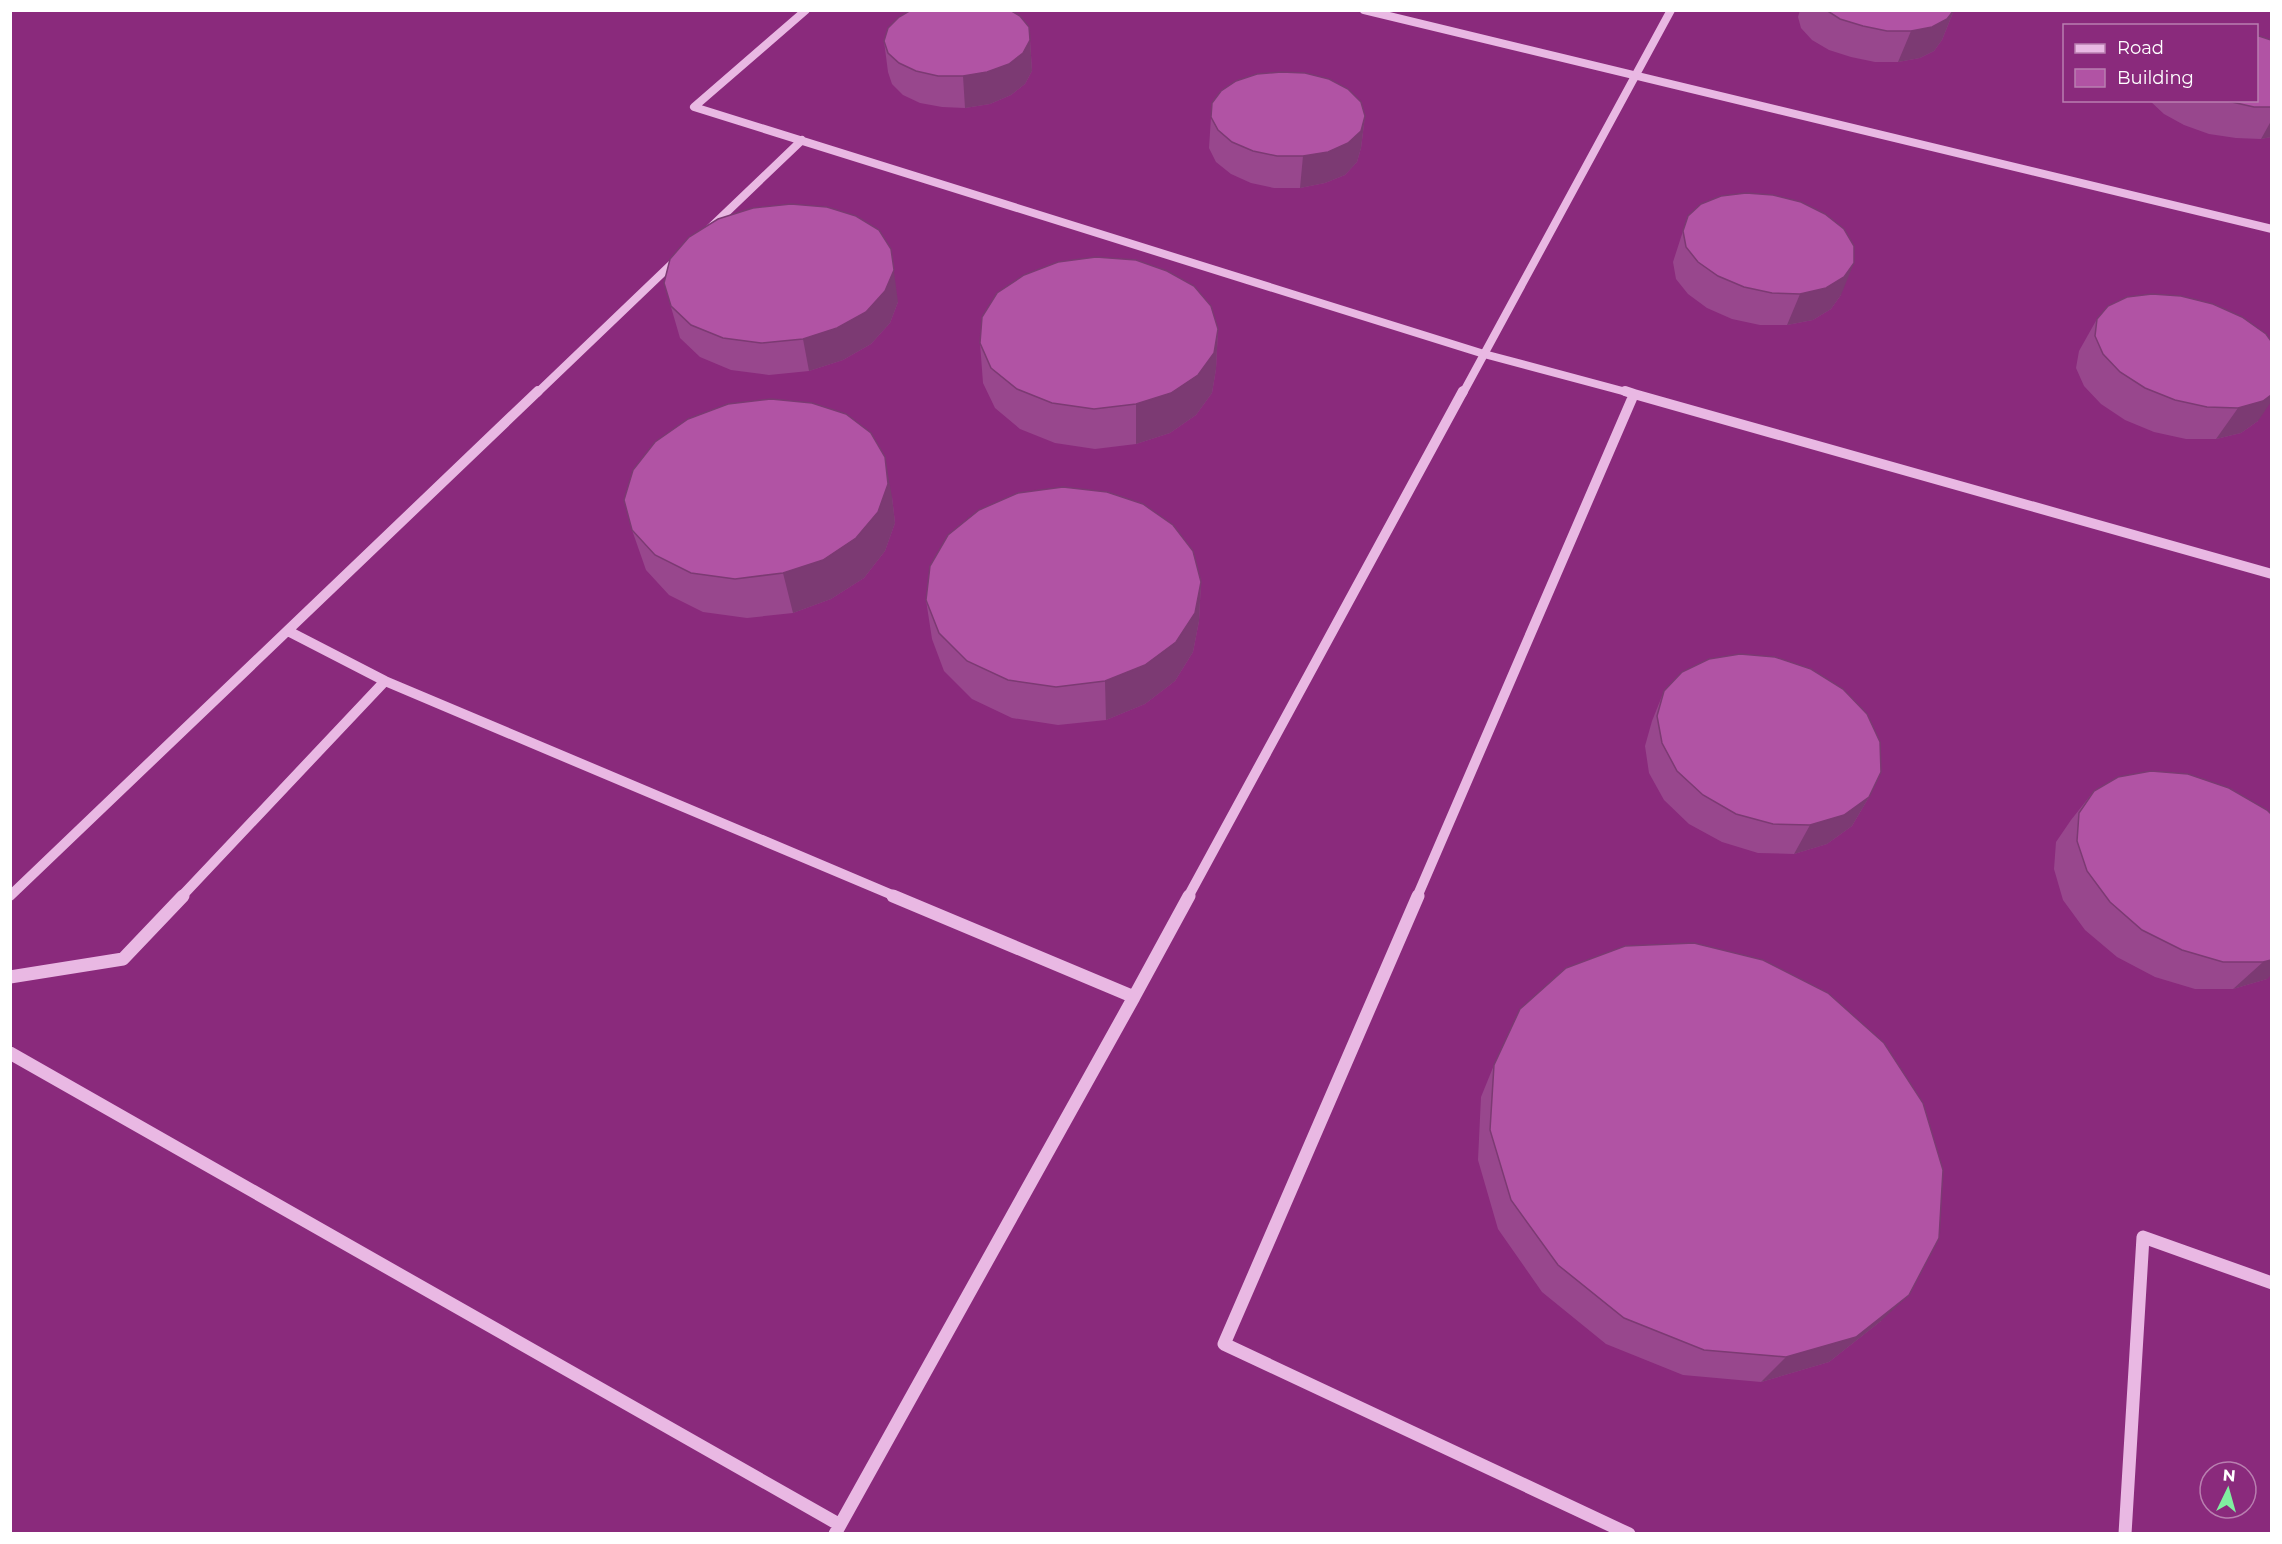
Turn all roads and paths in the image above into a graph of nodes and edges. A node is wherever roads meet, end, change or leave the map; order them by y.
1 (806, 10) edge
2 (1364, 10) edge
3 (1671, 10) edge
4 (1635, 76) junction
5 (802, 140) junction
6 (2271, 229) edge
7 (699, 238) edge
8 (682, 255) edge
9 (1484, 354) junction
10 (1634, 393) junction
11 (2271, 574) edge
12 (288, 631) junction
13 (385, 681) junction
14 (10, 896) edge
15 (10, 977) edge
16 (1134, 998) junction
17 (10, 1053) edge
18 (2271, 1283) edge
19 (838, 1529) edge
20 (1629, 1533) edge
21 (2125, 1533) edge

1 - 5 lane
2 - 4 lane
3 - 4 lane
4 - 6 lane
4 - 9 lane
5 - 7 lane
5 - 9 lane
8 - 12 lane
9 - 10 lane
9 - 16 lane
10 - 11 lane
10 - 20 lane
12 - 13 lane
12 - 14 lane
13 - 15 lane
13 - 16 lane
16 - 19 lane
17 - 19 lane
18 - 21 lane

